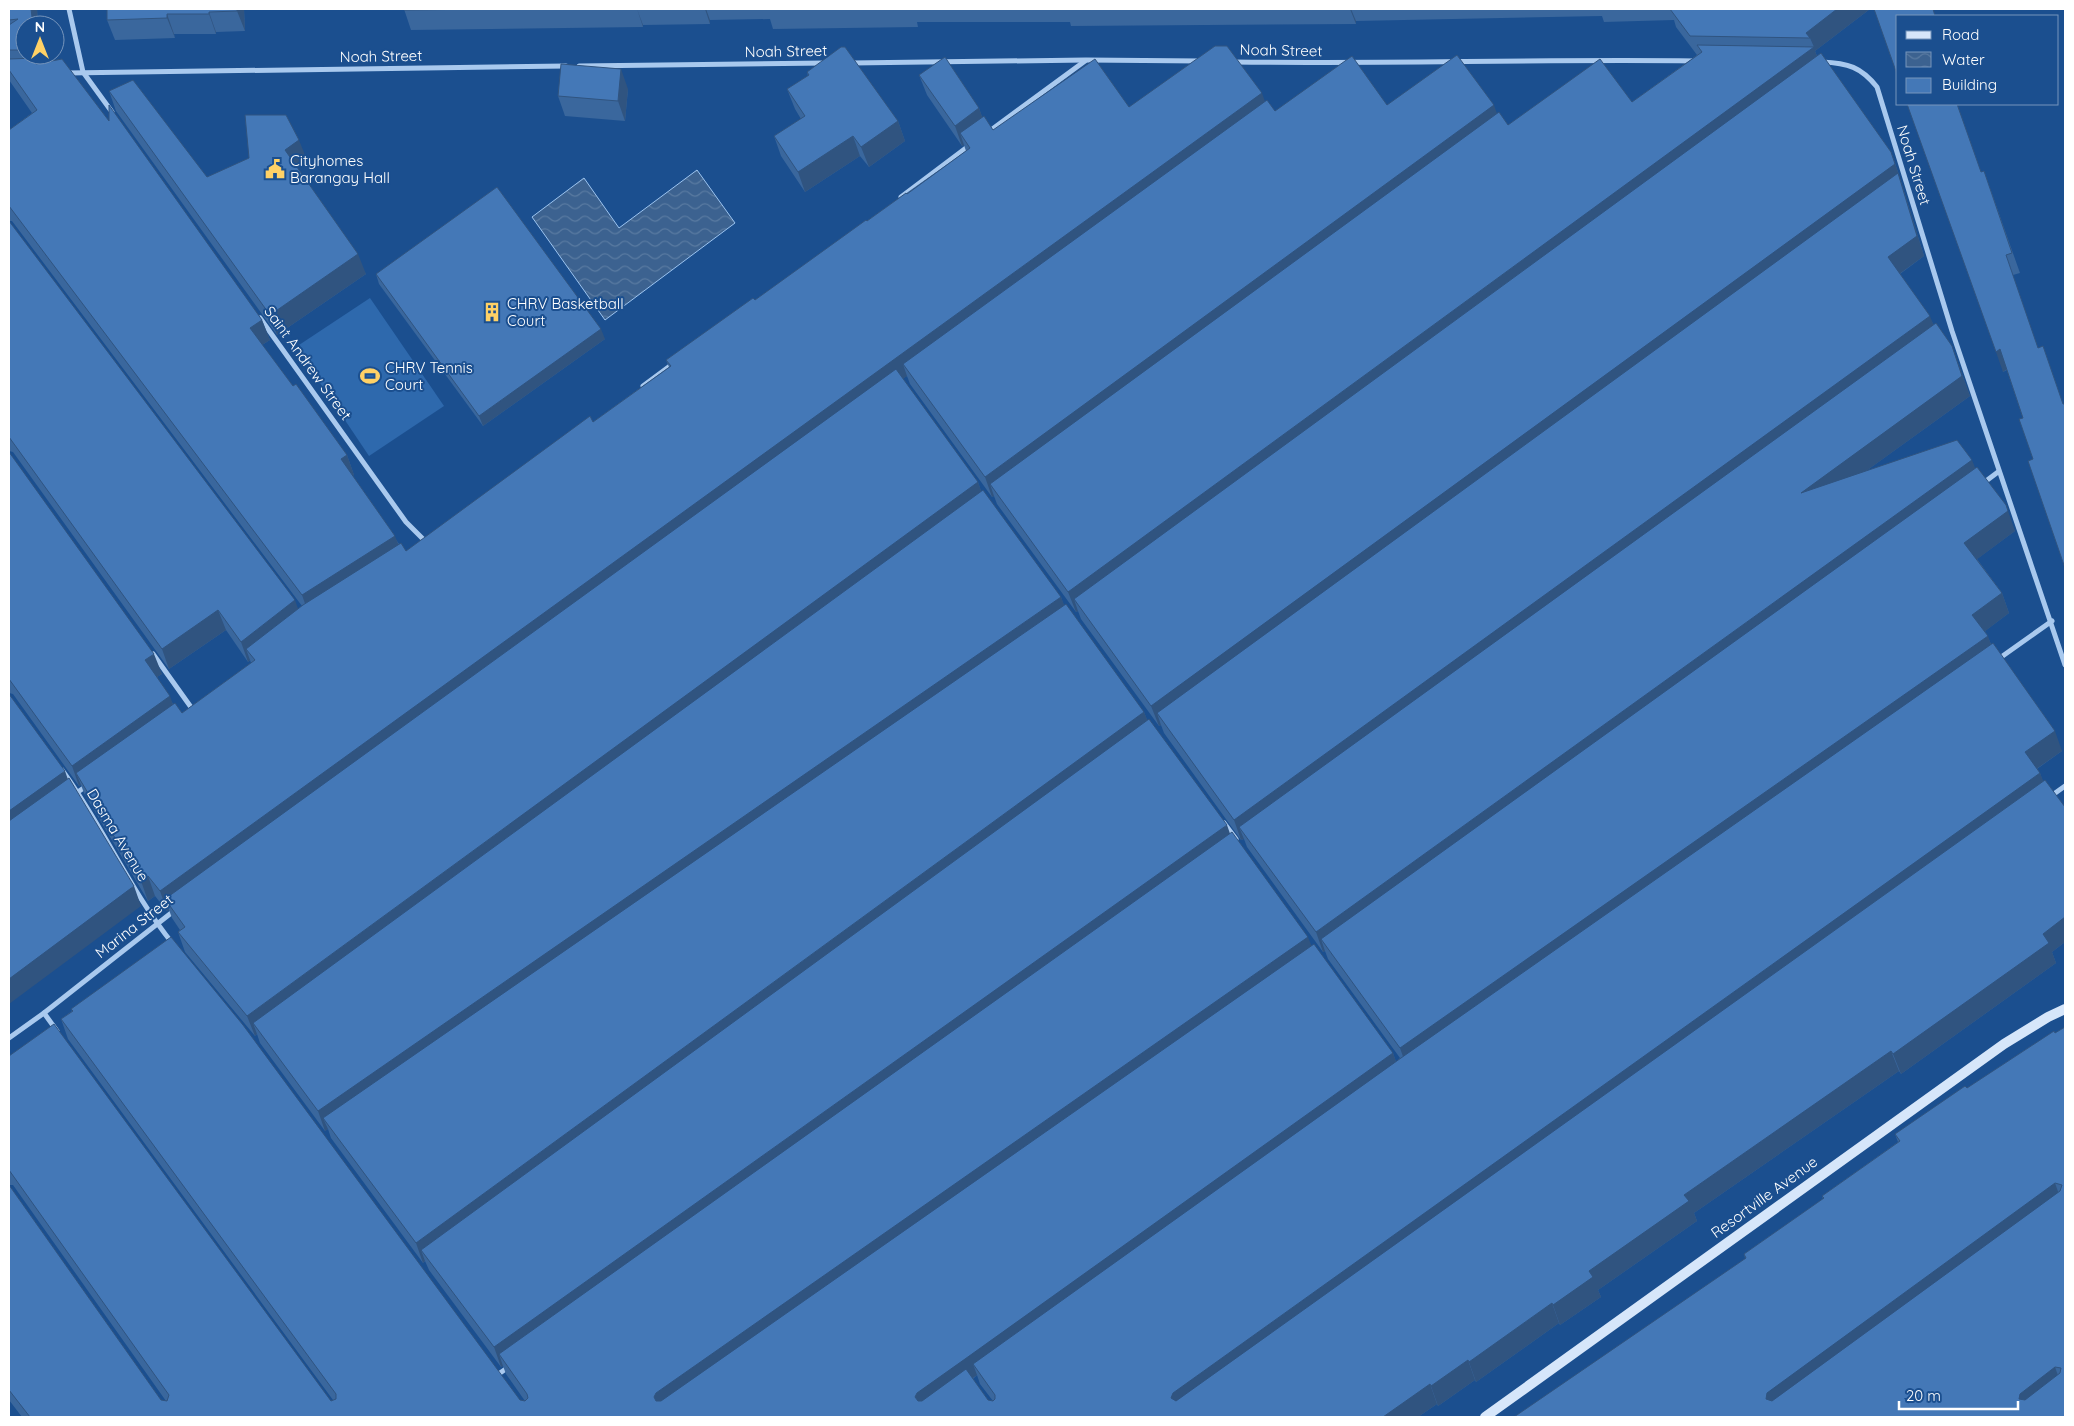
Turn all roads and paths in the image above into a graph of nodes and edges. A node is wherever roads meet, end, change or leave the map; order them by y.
1 (69, 9) edge
2 (1599, 59) junction
3 (1086, 60) junction
4 (1707, 61) edge
5 (1206, 62) edge
6 (1226, 62) edge
7 (1815, 62) edge
8 (828, 63) edge
9 (848, 63) edge
10 (1346, 63) junction
11 (1834, 63) junction
12 (1591, 65) edge
13 (1826, 68) edge
14 (1338, 69) edge
15 (83, 72) junction
16 (64, 73) edge
17 (118, 120) edge
18 (982, 137) edge
19 (974, 143) edge
20 (1907, 186) junction
21 (1899, 192) edge
22 (893, 202) edge
23 (256, 313) edge
24 (1952, 331) junction
25 (1944, 337) edge
26 (677, 362) edge
27 (636, 391) edge
28 (1998, 472) junction
29 (1974, 489) edge
30 (436, 539) edge
31 (428, 545) junction
32 (420, 550) edge
33 (2052, 621) junction
34 (147, 646) edge
35 (1995, 661) edge
36 (2065, 665) edge
37 (200, 704) edge
38 (193, 710) junction
39 (185, 715) edge
40 (61, 768) edge
41 (93, 781) edge
42 (2065, 786) edge
43 (78, 792) junction
44 (70, 797) edge
45 (2049, 797) edge
46 (1223, 822) edge
47 (1241, 846) edge
48 (181, 906) edge
49 (156, 924) junction
50 (175, 946) edge
51 (2065, 1009) edge
52 (44, 1013) junction
53 (61, 1037) edge
54 (9, 1038) edge
55 (517, 1361) edge
56 (495, 1365) edge
57 (500, 1373) junction
58 (506, 1380) edge
59 (1485, 1417) edge

1 - 15 street
2 - 4 street, Noah Street
2 - 10 street, Noah Street
2 - 12 street
3 - 5 street, Noah Street
3 - 9 street, Noah Street
3 - 18 street
6 - 10 street, Noah Street
7 - 11 street, Noah Street
8 - 15 street, Noah Street
10 - 14 street
11 - 13 street
11 - 20 street, Noah Street
15 - 16 street, Noah Street
15 - 17 street
19 - 22 street
20 - 21 street
20 - 24 street, Noah Street
23 - 31 street, Saint Andrew Street
24 - 25 street
24 - 28 street, Noah Street
26 - 27 street
28 - 29 street
28 - 33 street, Noah Street
30 - 31 street
31 - 32 street
33 - 35 street
33 - 36 street, Noah Street
34 - 38 street
37 - 38 street
38 - 39 street
40 - 43 street, Dasma Avenue
41 - 43 street
42 - 45 street
43 - 44 street
43 - 49 street, Dasma Avenue
46 - 47 street
48 - 49 street, Marina Street
49 - 50 street, Dasma Avenue
49 - 52 street, Marina Street
51 - 59 street, Resortville Avenue
52 - 53 street
52 - 54 street, Marina Street
55 - 57 street
56 - 57 street
57 - 58 street

